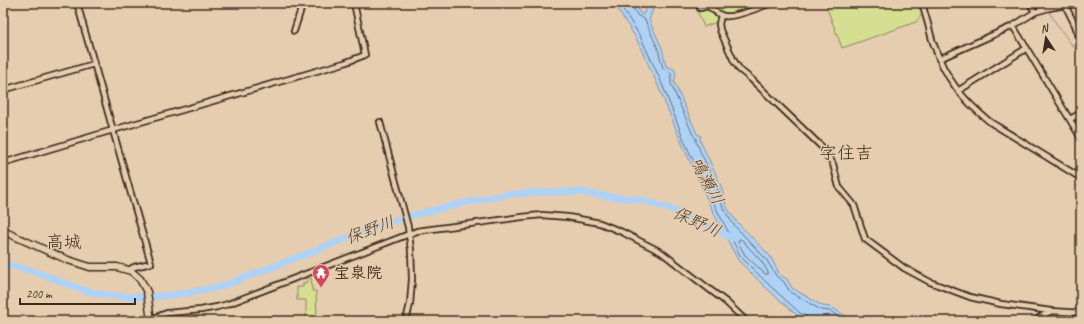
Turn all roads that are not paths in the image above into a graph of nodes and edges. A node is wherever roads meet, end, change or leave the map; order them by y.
1 (77, 3) edge
2 (303, 3) edge
3 (354, 3) edge
4 (771, 3) edge
5 (922, 3) edge
6 (1030, 3) edge
7 (1078, 3) edge
8 (1064, 4) edge
9 (700, 8) dead end
10 (1035, 12) junction
11 (721, 15) junction
12 (1013, 26) junction
13 (294, 31) dead end
14 (1081, 44) edge
15 (1027, 48) junction
16 (939, 59) junction
17 (94, 64) junction
18 (3, 90) edge
19 (958, 91) junction
20 (1081, 113) edge
21 (1070, 120) junction
22 (380, 122) dead end
23 (113, 130) junction
24 (1081, 138) edge
25 (3, 163) edge
26 (1081, 178) edge
27 (3, 231) edge
28 (409, 234) junction
29 (129, 270) junction
30 (1051, 311) junction
31 (1081, 313) edge
32 (1039, 318) dead end
33 (151, 320) edge
34 (406, 321) edge
35 (746, 321) edge

1 - 17 street
2 - 13 street
3 - 23 street
4 - 11 street
5 - 16 street
6 - 10 street
7 - 8 street
8 - 10 street
8 - 14 street
9 - 11 street
10 - 12 street
11 - 30 street
12 - 15 street
12 - 16 street
15 - 19 street
15 - 21 street
16 - 19 street
17 - 18 street
17 - 23 street
19 - 26 street
20 - 21 street
21 - 24 street
22 - 28 street
23 - 25 street
23 - 29 street
27 - 29 street
28 - 33 street
28 - 34 street
28 - 35 street
29 - 33 street
30 - 31 street
30 - 32 street

